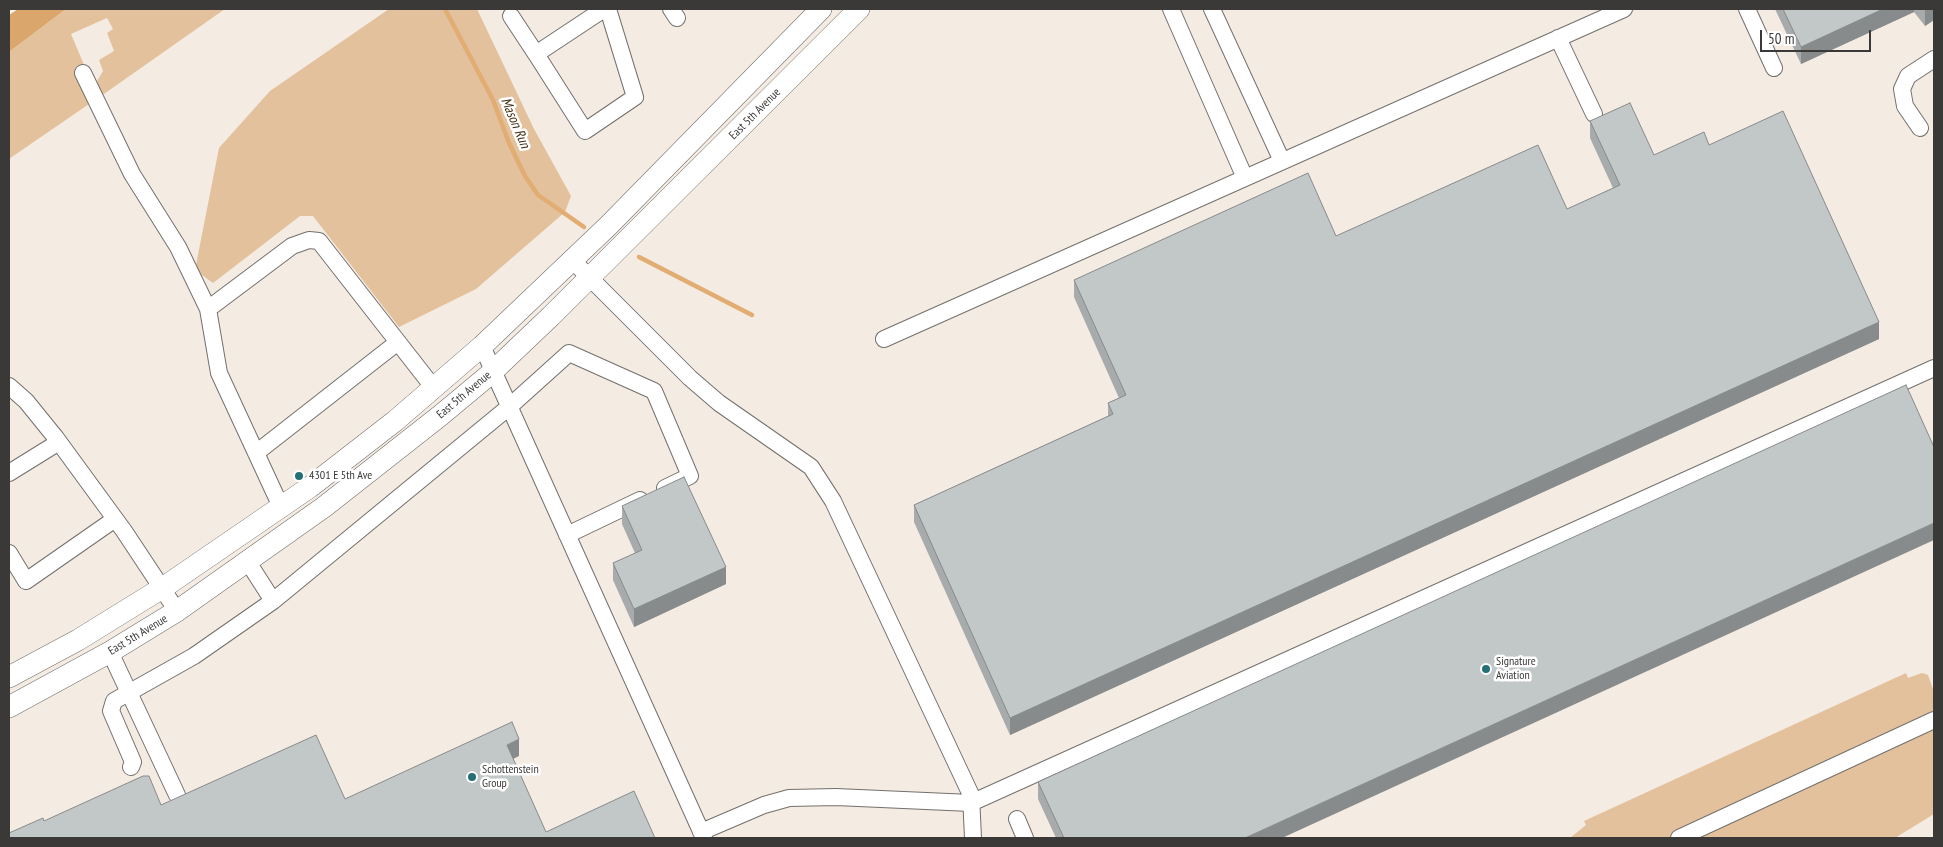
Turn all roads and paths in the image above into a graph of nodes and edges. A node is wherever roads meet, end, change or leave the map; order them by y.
1 (604, 9) edge
2 (608, 9) edge
3 (821, 9) edge
4 (860, 9) edge
5 (1171, 9) edge
6 (1212, 9) edge
7 (1624, 9) edge
8 (1747, 9) edge
9 (511, 16) dead end
10 (1558, 38) junction
11 (536, 54) junction
12 (1934, 59) edge
13 (1774, 68) dead end
14 (83, 73) dead end
15 (1594, 114) dead end
16 (1920, 128) dead end
17 (1282, 161) junction
18 (1245, 178) junction
19 (572, 260) junction
20 (590, 278) junction
21 (208, 309) junction
22 (884, 339) dead end
23 (398, 342) junction
24 (482, 346) junction
25 (1934, 368) edge
26 (493, 371) junction
27 (9, 386) edge
28 (434, 387) junction
29 (509, 407) junction
30 (59, 442) junction
31 (256, 453) junction
32 (9, 473) edge
33 (281, 507) junction
34 (116, 519) junction
35 (567, 535) junction
36 (9, 553) edge
37 (248, 562) junction
38 (162, 588) junction
39 (273, 601) junction
40 (177, 611) junction
41 (110, 652) junction
42 (9, 677) edge
43 (128, 691) junction
44 (9, 707) edge
45 (1934, 720) edge
46 (131, 767) dead end
47 (177, 795) dead end
48 (971, 803) junction
49 (1017, 819) dead end
50 (703, 835) edge
51 (973, 838) edge
52 (1026, 838) edge
53 (1679, 838) edge

1 - 11 street
2 - 11 street
3 - 19 main road, East 5th Avenue
4 - 20 main road, East 5th Avenue
5 - 18 street
6 - 17 street
7 - 10 street
8 - 13 street
9 - 11 street
10 - 15 street
10 - 17 street
12 - 16 street
14 - 21 street
17 - 18 street
18 - 22 street
19 - 20 street
19 - 24 main road, East 5th Avenue
20 - 26 main road, East 5th Avenue
20 - 48 street
21 - 23 street
21 - 31 street
23 - 28 street
23 - 31 street
24 - 26 street
24 - 28 main road, East 5th Avenue
25 - 48 street
26 - 29 street
26 - 37 main road, East 5th Avenue
27 - 30 street
28 - 33 main road, East 5th Avenue
29 - 35 street
29 - 35 street
29 - 39 street
30 - 32 street
30 - 34 street
31 - 33 street
33 - 38 main road, East 5th Avenue
34 - 36 street
34 - 38 street
35 - 50 street
37 - 39 street
37 - 40 main road, East 5th Avenue
38 - 40 street
38 - 42 main road, East 5th Avenue
39 - 43 street
40 - 41 main road, East 5th Avenue
41 - 43 street
41 - 44 main road, East 5th Avenue
43 - 46 street
43 - 47 street
45 - 53 street
48 - 50 street
48 - 51 street
49 - 52 street

